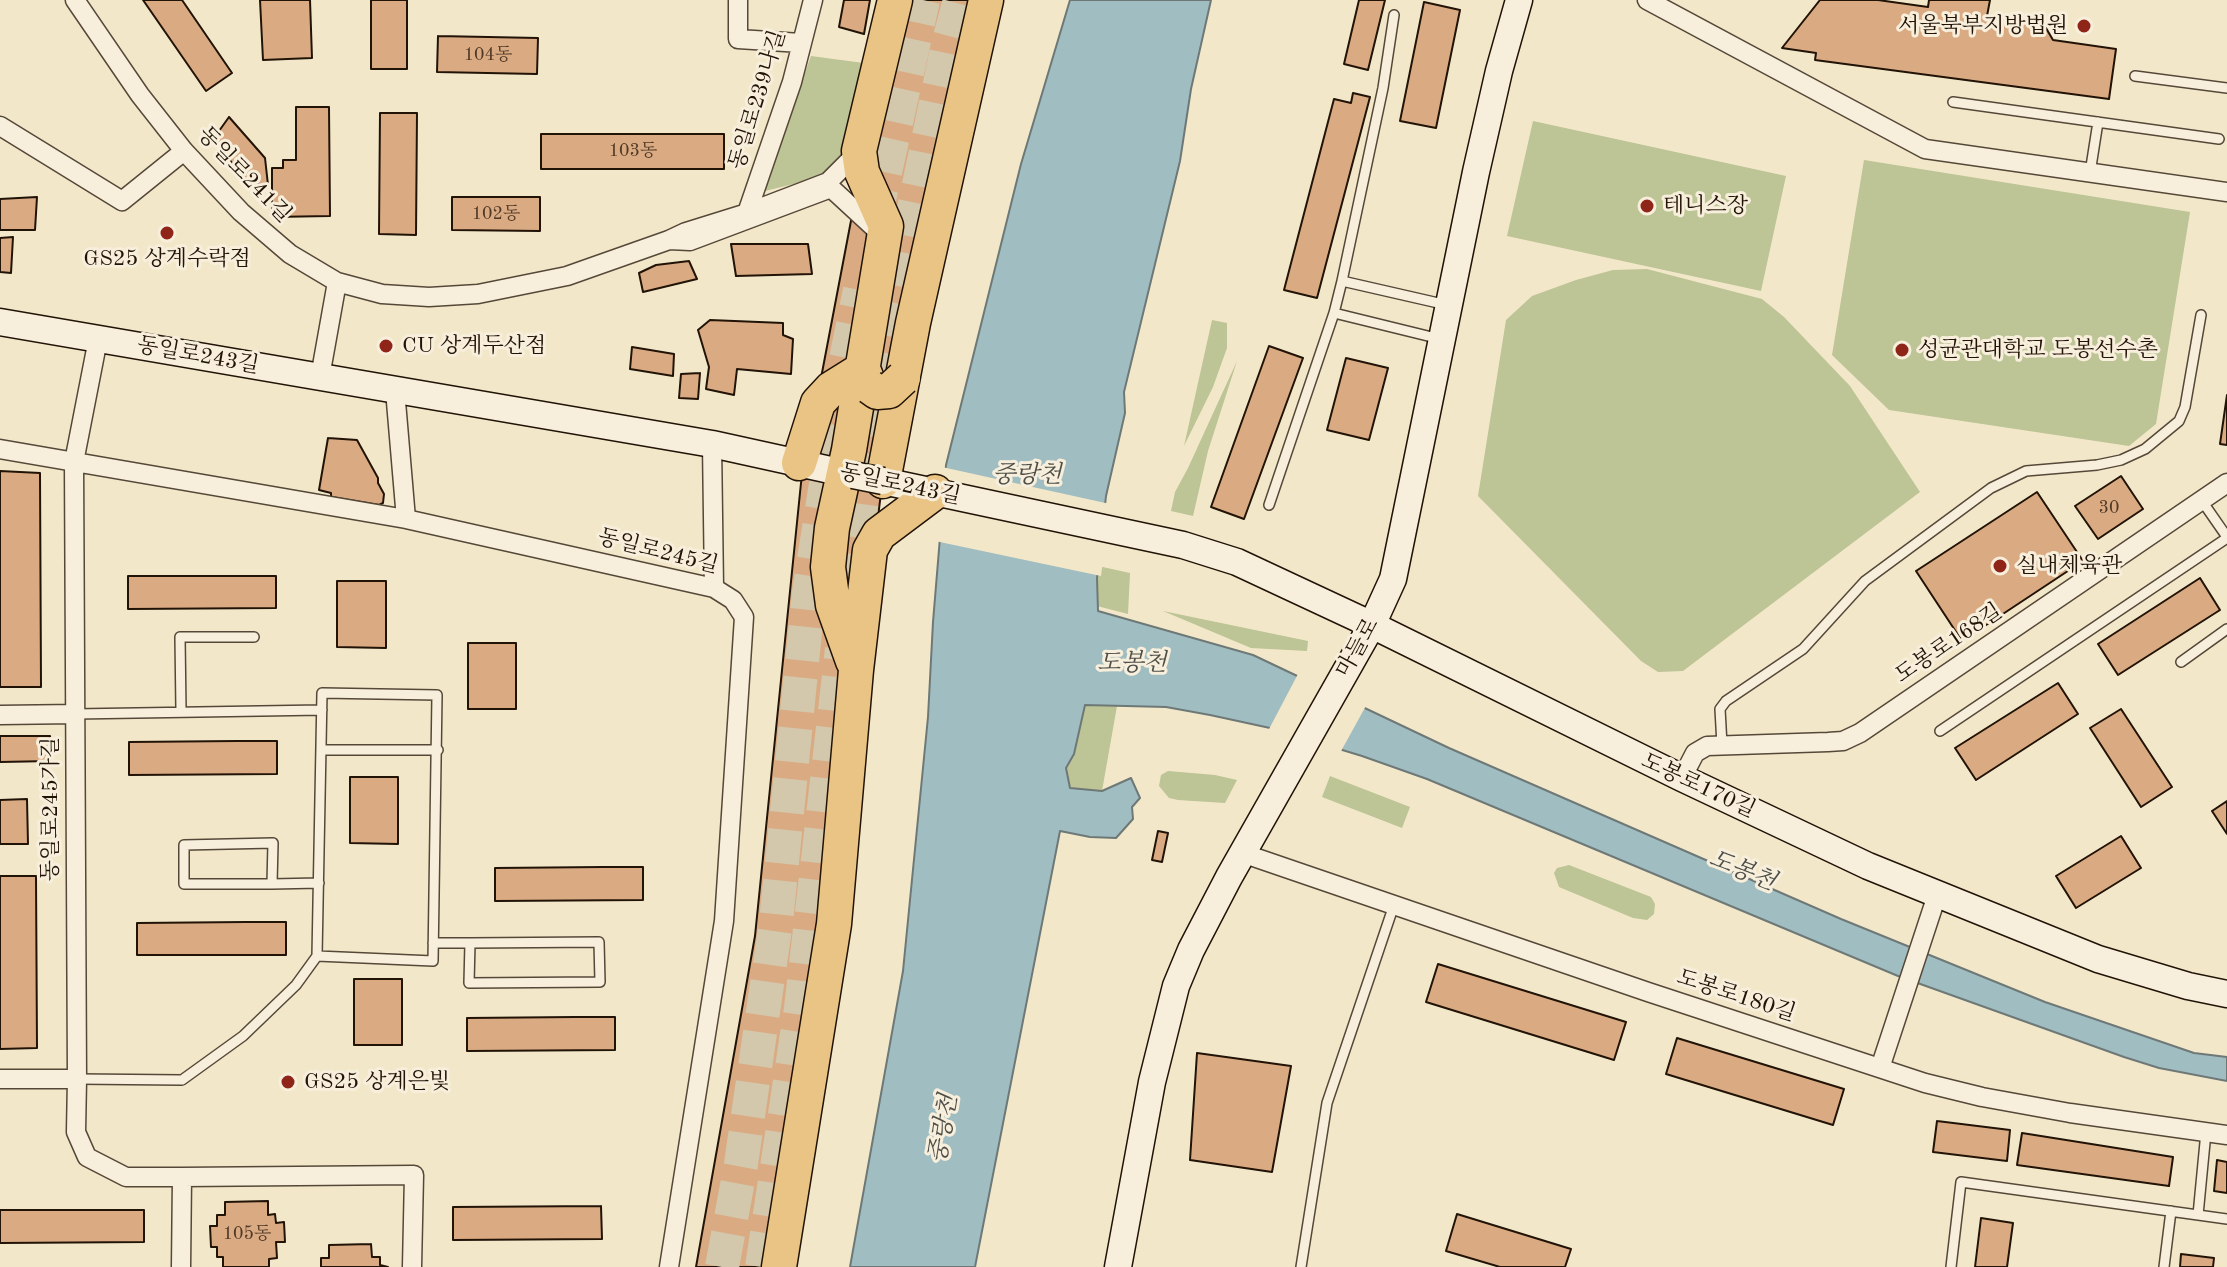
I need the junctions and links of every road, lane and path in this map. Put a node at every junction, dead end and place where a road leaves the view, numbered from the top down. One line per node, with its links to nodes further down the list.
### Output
1 (75, 0): 16 (street, 동일로241길)
2 (738, 0): 9 (street)
3 (813, 0): 9 (street, 동일로239나길)
4 (895, 0): 17 (highway)
5 (986, 0): 33 (highway)
6 (1519, 0): 25 (main road, 마들로)
7 (1647, 0): 18 (street)
8 (1394, 15): 23 (lane)
9 (801, 43): 20 (street, 동일로239나길)
10 (2135, 76): 11 (lane)
11 (2227, 88)
12 (1953, 102): 13 (lane)
13 (2098, 122): 15 (lane); 18 (lane)
14 (0, 126): 16 (street)
15 (2219, 139)
16 (184, 151): 24 (street, 동일로241길)
17 (859, 151): 20 (street, 동일로241길); 21 (highway)
18 (2090, 173): 19 (street)
19 (2227, 192)
20 (747, 213): 22 (street, 동일로241길)
21 (884, 236): 22 (street, 동일로241길); 32 (highway)
22 (669, 240): 24 (street, 동일로241길)
23 (1342, 281): 25 (lane); 26 (lane)
24 (337, 282): 31 (street)
25 (1450, 306): 30 (main road, 마들로)
26 (1334, 313): 30 (lane); 43 (lane)
27 (2201, 315): 58 (lane)
28 (0, 322): 29 (main road, 동일로243길)
29 (98, 339): 31 (main road, 동일로243길); 37 (street, 동일로245가길)
30 (1442, 340): 48 (main road, 마들로)
31 (320, 377): 34 (main road, 동일로243길)
32 (867, 378): 33 (highway, bridge); 38 (highway); 39 (highway)
33 (903, 378): 39 (highway)
34 (395, 390): 35 (main road, 동일로243길); 44 (street)
35 (712, 444): 38 (main road, 동일로243길); 47 (street)
36 (0, 449): 37 (street, 동일로245길)
37 (74, 462): 44 (street, 동일로245길); 55 (street, 동일로245가길)
38 (799, 463): 39 (main road, 동일로243길)
39 (860, 476): 41 (main road, 동일로243길); 52 (highway)
40 (2227, 483): 42 (street, 도봉로168길)
41 (935, 492): 46 (main road, 동일로243길); 52 (highway)
42 (2202, 501): 45 (lane); 58 (street, 도봉로168길)
43 (1269, 505)
44 (406, 519): 47 (street, 동일로245길)
45 (2227, 537): 57 (lane)
46 (1183, 545): 48 (main road, 도봉로170길)
47 (714, 588): 82 (street, 동일로245길)
48 (1372, 625): 61 (main road, 도봉로170길); 62 (main road, 마들로)
49 (2227, 629): 51 (lane)
50 (254, 637): 54 (lane)
51 (2181, 662)
52 (854, 664): 83 (highway)
53 (322, 710): 54 (lane); 59 (lane); 60 (lane)
54 (181, 711): 55 (lane)
55 (75, 714): 56 (street); 73 (street, 동일로245가길)
56 (0, 715)
57 (1940, 731)
58 (1722, 745): 61 (street, 도봉로168길)
59 (321, 750): 60 (lane); 63 (lane)
60 (438, 750): 67 (lane)
61 (1682, 778): 65 (main road, 도봉로170길)
62 (1242, 853): 66 (street, 도봉로180길); 84 (main road, 마들로)
63 (319, 883): 64 (lane); 69 (lane)
64 (272, 884): 64 (lane)
65 (1937, 895): 70 (main road, 도봉로170길); 71 (street)
66 (1394, 905): 71 (street, 도봉로180길); 85 (lane)
67 (433, 943): 68 (lane); 69 (lane)
68 (470, 943): 68 (lane)
69 (317, 956): 73 (lane)
70 (2227, 994)
71 (1883, 1060): 74 (street, 도봉로180길)
72 (0, 1079): 73 (street)
73 (77, 1079): 76 (street, 동일로245가길)
74 (2206, 1132): 75 (street, 도봉로180길); 78 (lane)
75 (2227, 1135)
76 (182, 1177): 80 (street); 81 (street, 동일로245가길)
77 (2171, 1211): 78 (lane); 86 (lane); 87 (lane)
78 (2198, 1215): 79 (lane)
79 (2227, 1219)
80 (181, 1267)
81 (412, 1267)
82 (669, 1267)
83 (779, 1267)
84 (1118, 1267)
85 (1301, 1267)
86 (1951, 1267)
87 (2164, 1267)

